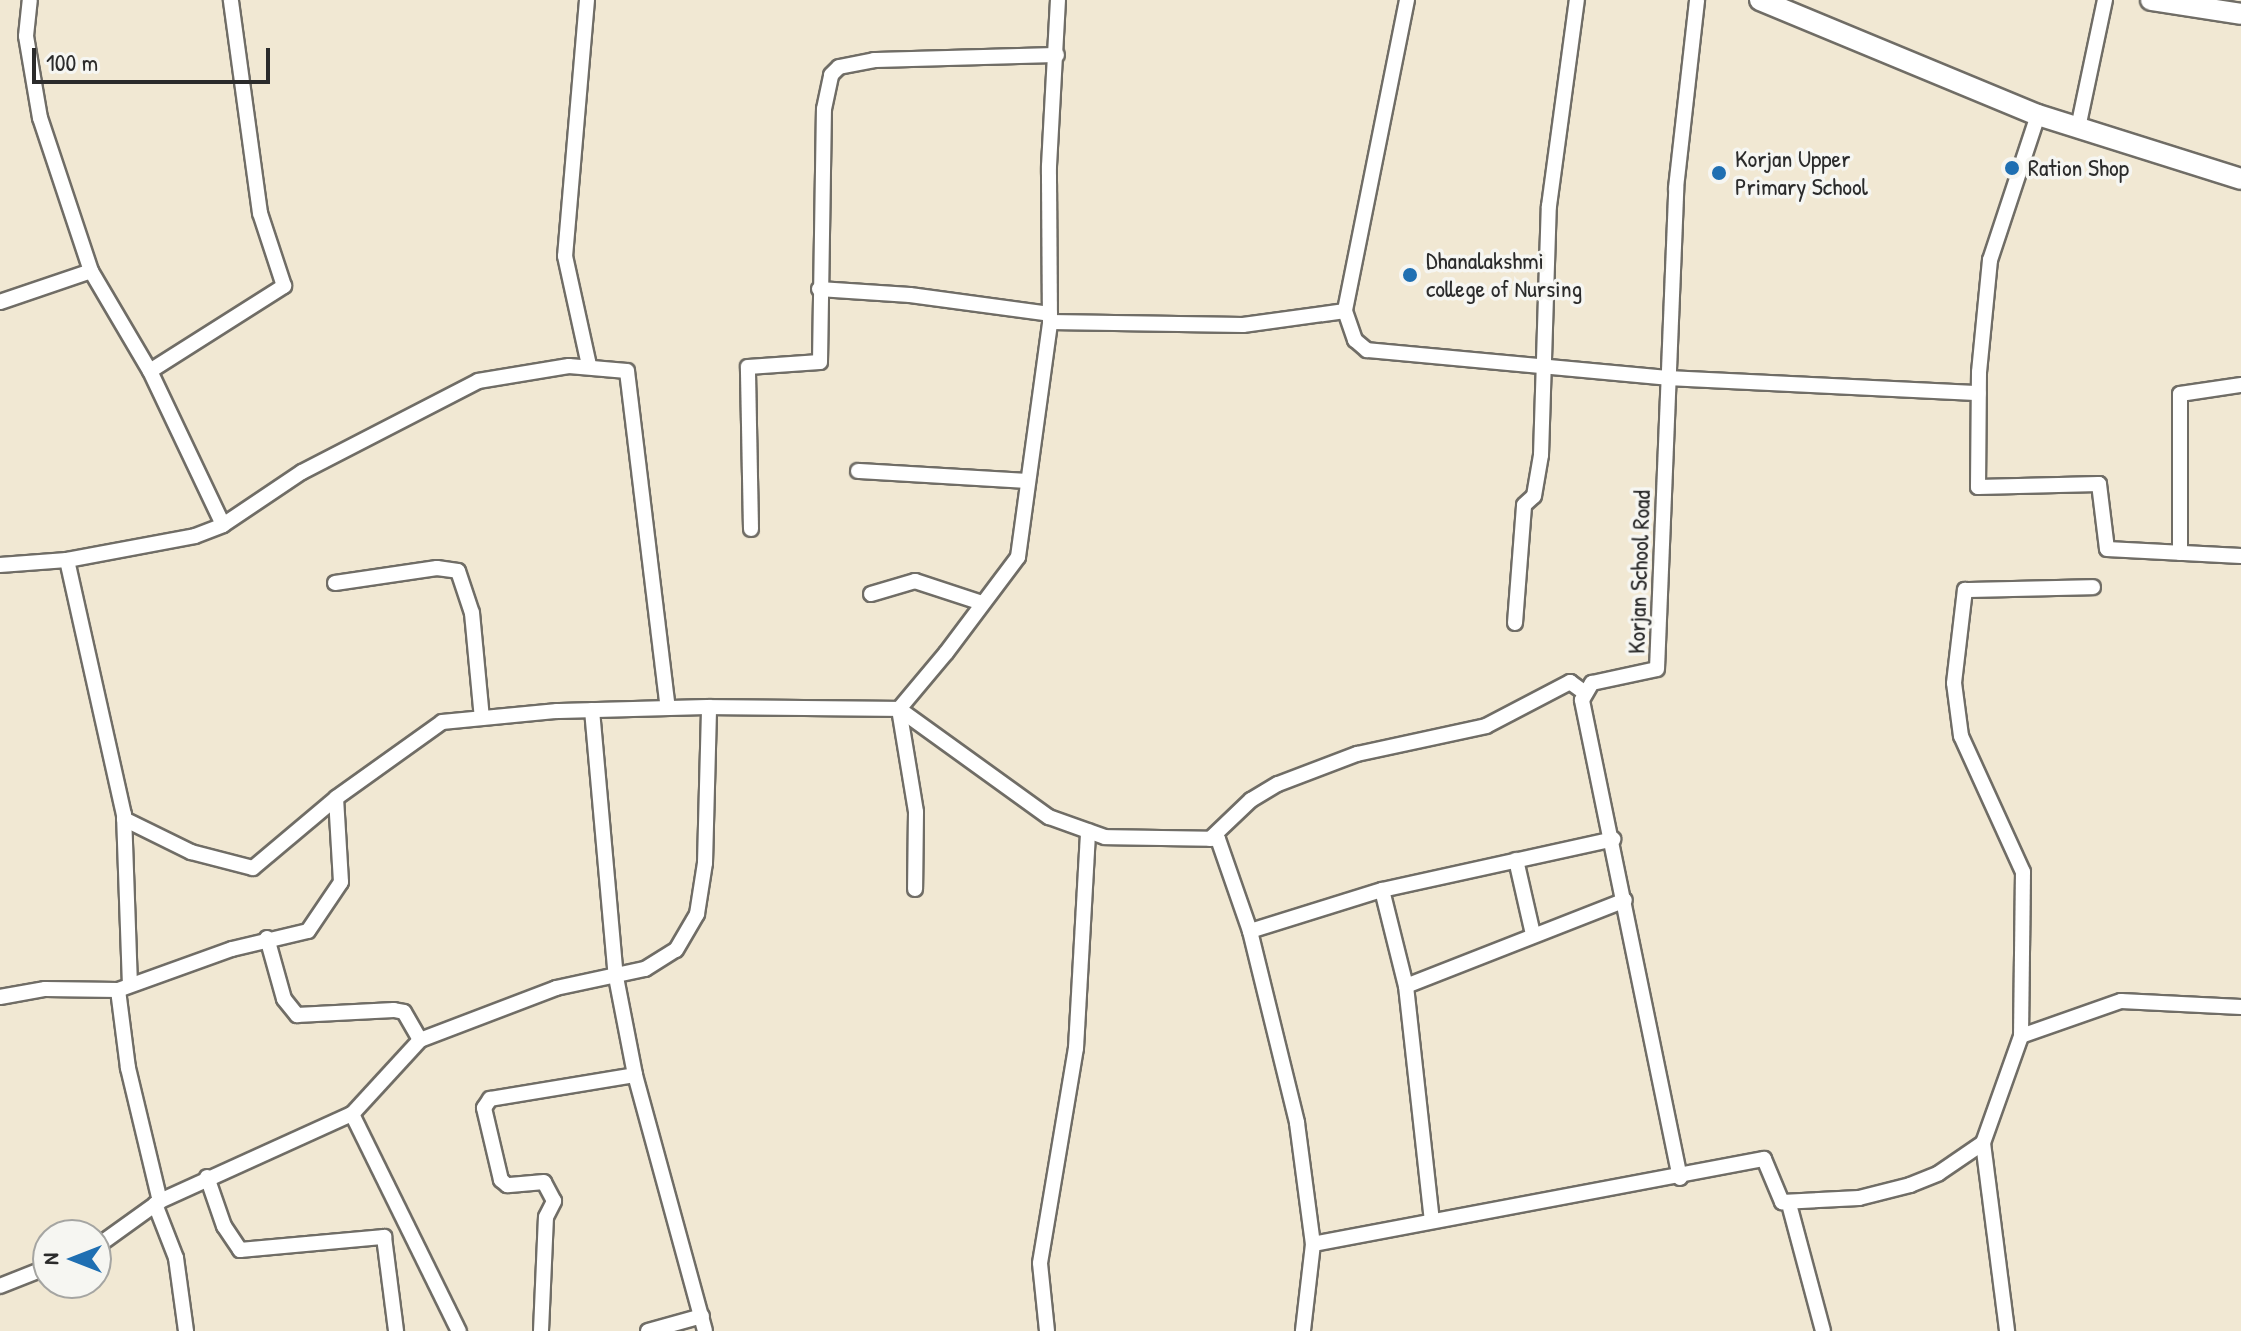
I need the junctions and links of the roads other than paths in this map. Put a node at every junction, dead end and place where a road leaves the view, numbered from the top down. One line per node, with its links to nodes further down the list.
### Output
1 (30, 0): 16 (street)
2 (231, 0): 23 (street)
3 (587, 0): 21 (street)
4 (1058, 0): 12 (street)
5 (1407, 0): 19 (street)
6 (1577, 0): 22 (street)
7 (1697, 0): 24 (street, Korjan School Road)
8 (1760, 0): 13 (main road)
9 (2105, 0): 14 (street)
10 (2151, 0): 11 (main road)
11 (2241, 14)
12 (1057, 55): 17 (street); 20 (street)
13 (2038, 115): 14 (main road); 26 (street)
14 (2078, 128): 15 (main road)
15 (2241, 179)
16 (91, 271): 18 (street); 23 (street)
17 (819, 289): 20 (street); 30 (street)
18 (0, 302)
19 (1345, 311): 20 (street); 22 (street)
20 (1050, 318): 28 (street)
21 (589, 365): 29 (street); 42 (street)
22 (1547, 368): 24 (street); 39 (street)
23 (150, 371): 29 (street)
24 (1669, 378): 26 (street); 50 (street, Korjan School Road)
25 (2241, 385): 31 (street)
26 (1979, 393): 31 (street)
27 (858, 471): 28 (street)
28 (1025, 481): 38 (street)
29 (223, 525): 33 (street)
30 (751, 529)
31 (2180, 553): 32 (street)
32 (2241, 556)
33 (67, 560): 34 (street); 47 (street)
34 (0, 565)
35 (335, 583): 45 (street)
36 (2093, 587): 63 (street)
37 (871, 594): 38 (street)
38 (982, 603): 43 (street)
39 (1515, 623)
40 (1581, 690): 49 (street)
41 (709, 707): 42 (street); 43 (street); 58 (street)
42 (668, 708): 44 (street)
43 (899, 709): 48 (street); 52 (street)
44 (592, 710): 45 (street); 58 (street)
45 (482, 718): 46 (street)
46 (336, 798): 47 (street); 57 (street)
47 (124, 819): 60 (street)
48 (1088, 831): 49 (street); 83 (street)
49 (1210, 839): 55 (street)
50 (1613, 839): 51 (street); 54 (street, Korjan School Road)
51 (1516, 860): 53 (street); 56 (street)
52 (915, 889)
53 (1382, 890): 55 (street); 59 (street)
54 (1625, 900): 56 (street); 69 (street, Korjan School Road)
55 (1250, 931): 74 (street)
56 (1533, 934): 59 (street)
57 (267, 938): 60 (street); 64 (street)
58 (616, 977): 64 (street); 65 (street)
59 (1406, 986): 72 (street)
60 (124, 987): 61 (street); 70 (street)
61 (0, 997)
62 (2241, 1007): 63 (street)
63 (2021, 1036): 67 (street)
64 (420, 1040): 66 (street)
65 (635, 1075): 77 (street); 81 (street)
66 (352, 1114): 68 (street); 80 (street)
67 (1983, 1143): 71 (street); 86 (street)
68 (207, 1177): 70 (street); 79 (street)
69 (1680, 1178): 71 (street); 72 (street)
70 (157, 1203): 73 (street); 78 (street)
71 (1789, 1204): 85 (street)
72 (1432, 1221): 74 (street)
73 (112, 1235)
74 (1313, 1244): 84 (street)
75 (32, 1273): 76 (street)
76 (0, 1286)
77 (704, 1323): 82 (street)
78 (186, 1331)
79 (396, 1331)
80 (459, 1331)
81 (541, 1331)
82 (648, 1331)
83 (1047, 1331)
84 (1303, 1331)
85 (1823, 1331)
86 (2007, 1331)

